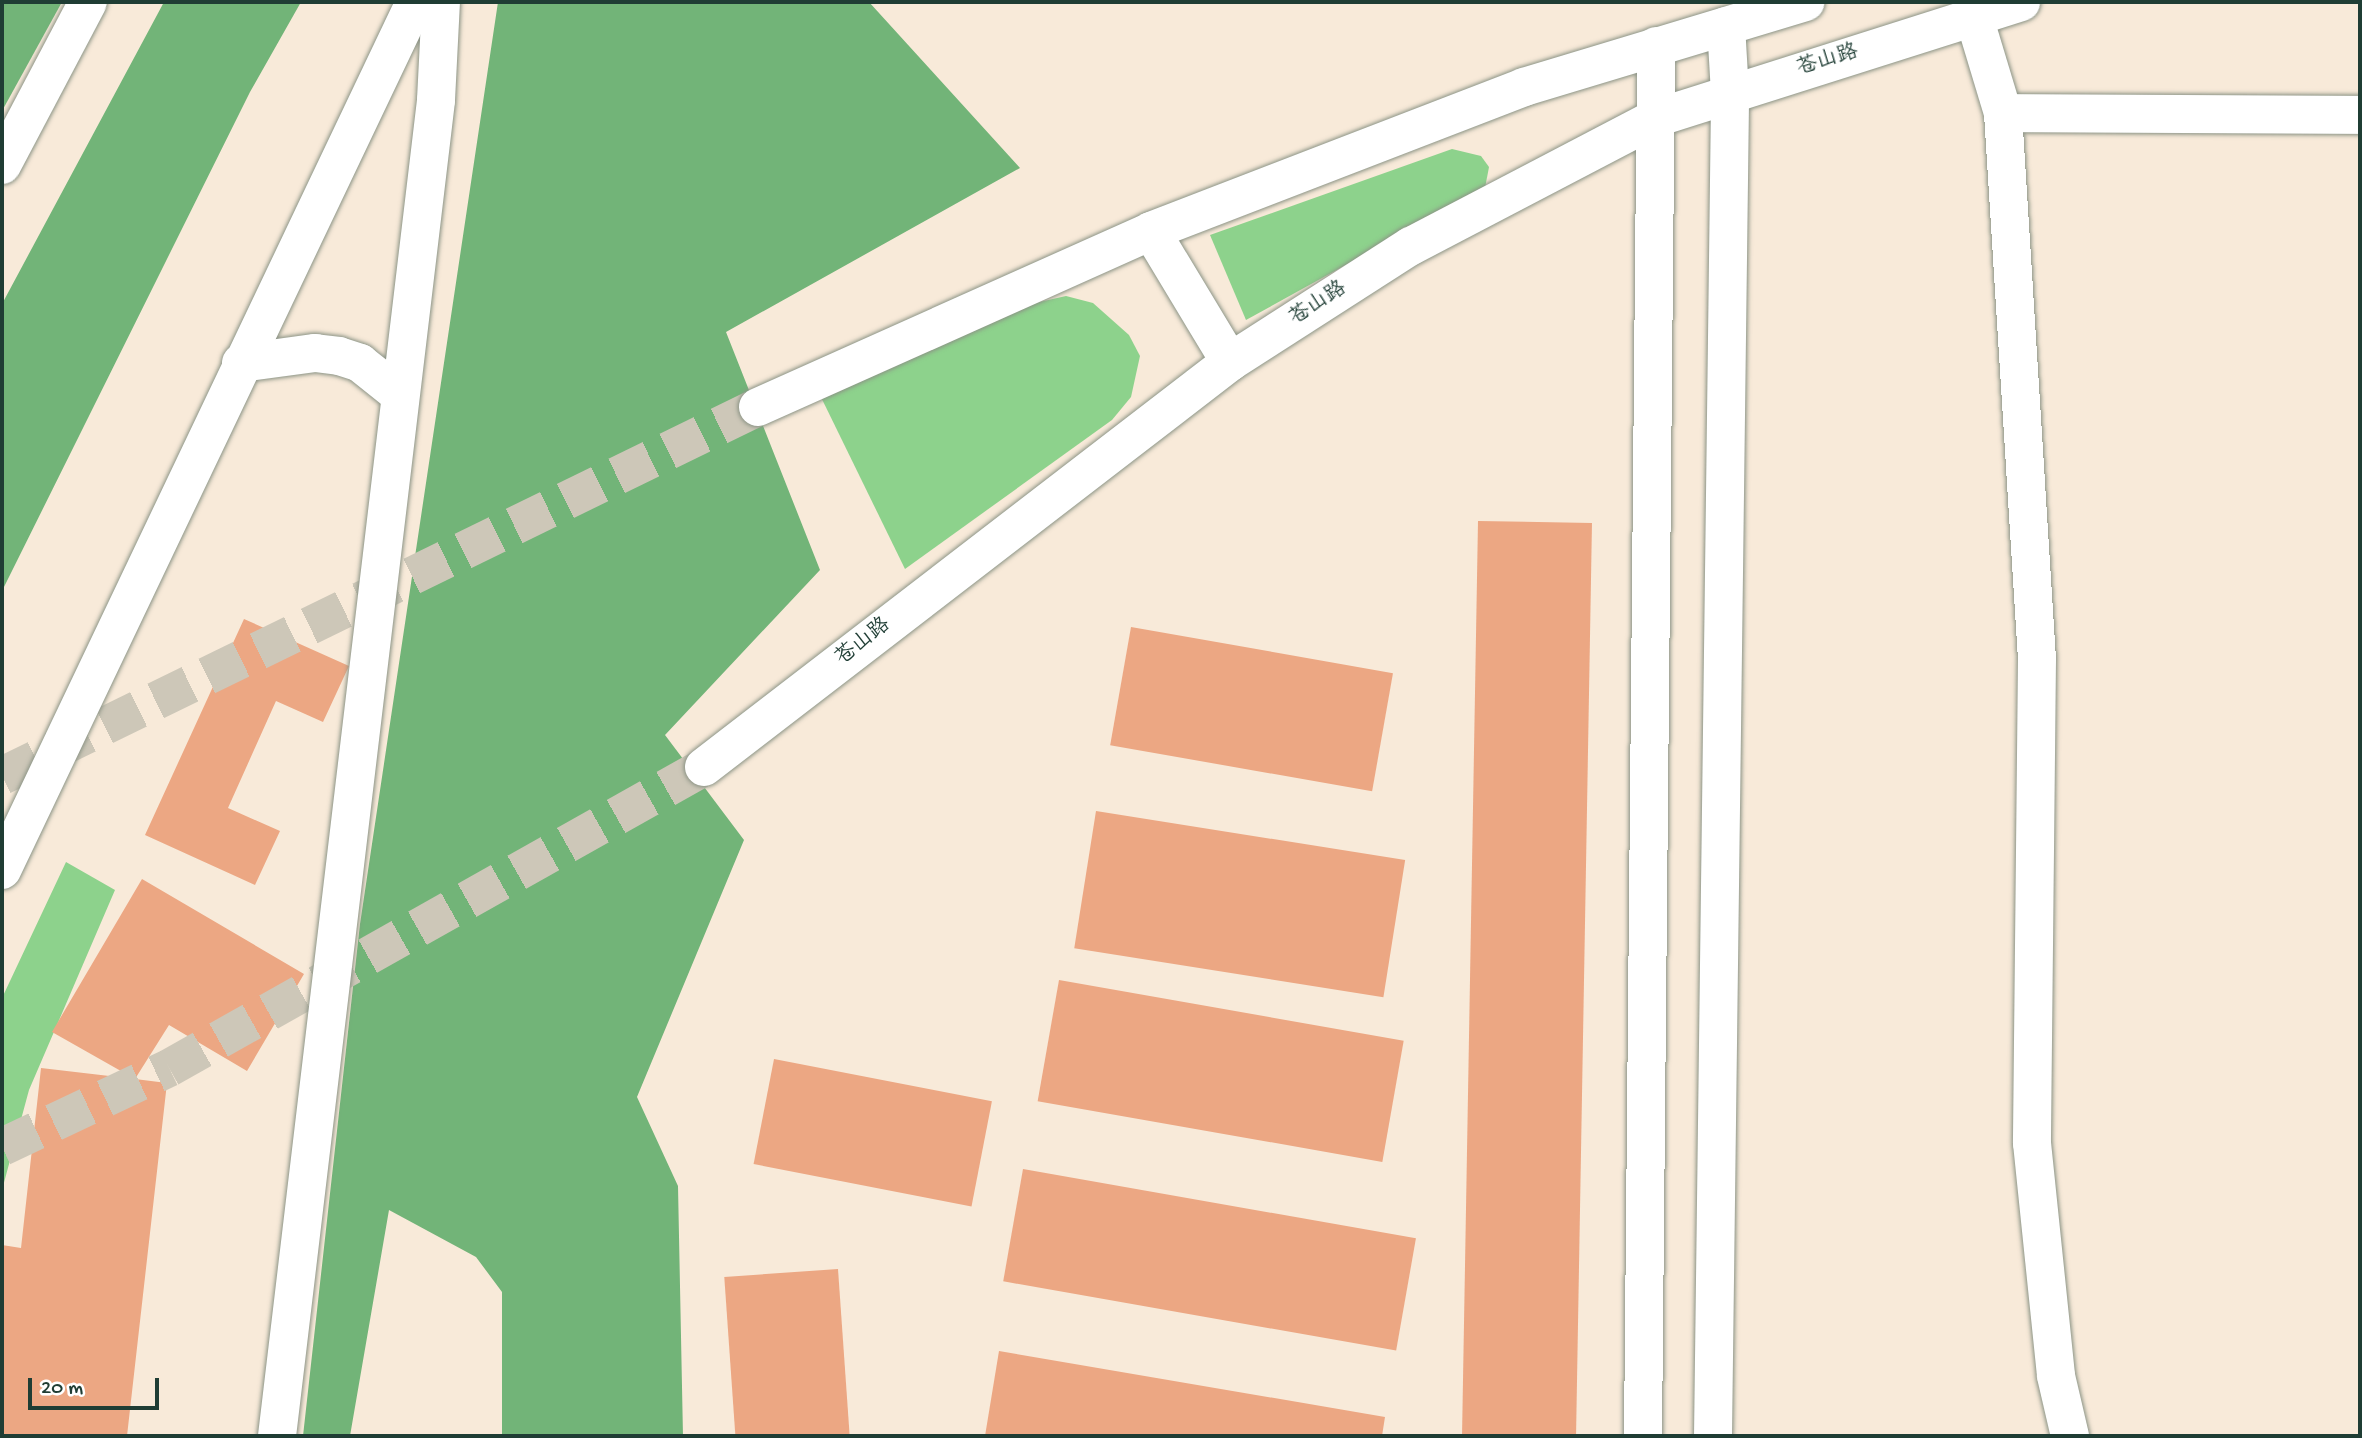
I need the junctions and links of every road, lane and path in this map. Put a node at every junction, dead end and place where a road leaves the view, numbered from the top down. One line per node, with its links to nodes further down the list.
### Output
1 (88, 2): 13 (street)
2 (415, 2): 16 (street)
3 (441, 2): 17 (street)
4 (1805, 2): 7 (street)
5 (2021, 2): 6 (street, 苍山路)
6 (1974, 17): 9 (street, 苍山路); 10 (street)
7 (1726, 26): 8 (street); 9 (street)
8 (1656, 46): 12 (street); 14 (street)
9 (1730, 93): 12 (street, 苍山路); 23 (street)
10 (2003, 113): 11 (street); 24 (street)
11 (2360, 115)
12 (1656, 118): 15 (street, 苍山路); 22 (street)
13 (2, 165)
14 (1151, 231): 15 (street); 18 (street)
15 (1230, 362): 19 (street, 苍山路)
16 (241, 363): 17 (street); 20 (street)
17 (399, 394): 21 (street)
18 (758, 407)
19 (704, 767)
20 (2, 870)
21 (276, 1436)
22 (1643, 1436)
23 (1713, 1436)
24 (2070, 1436)

